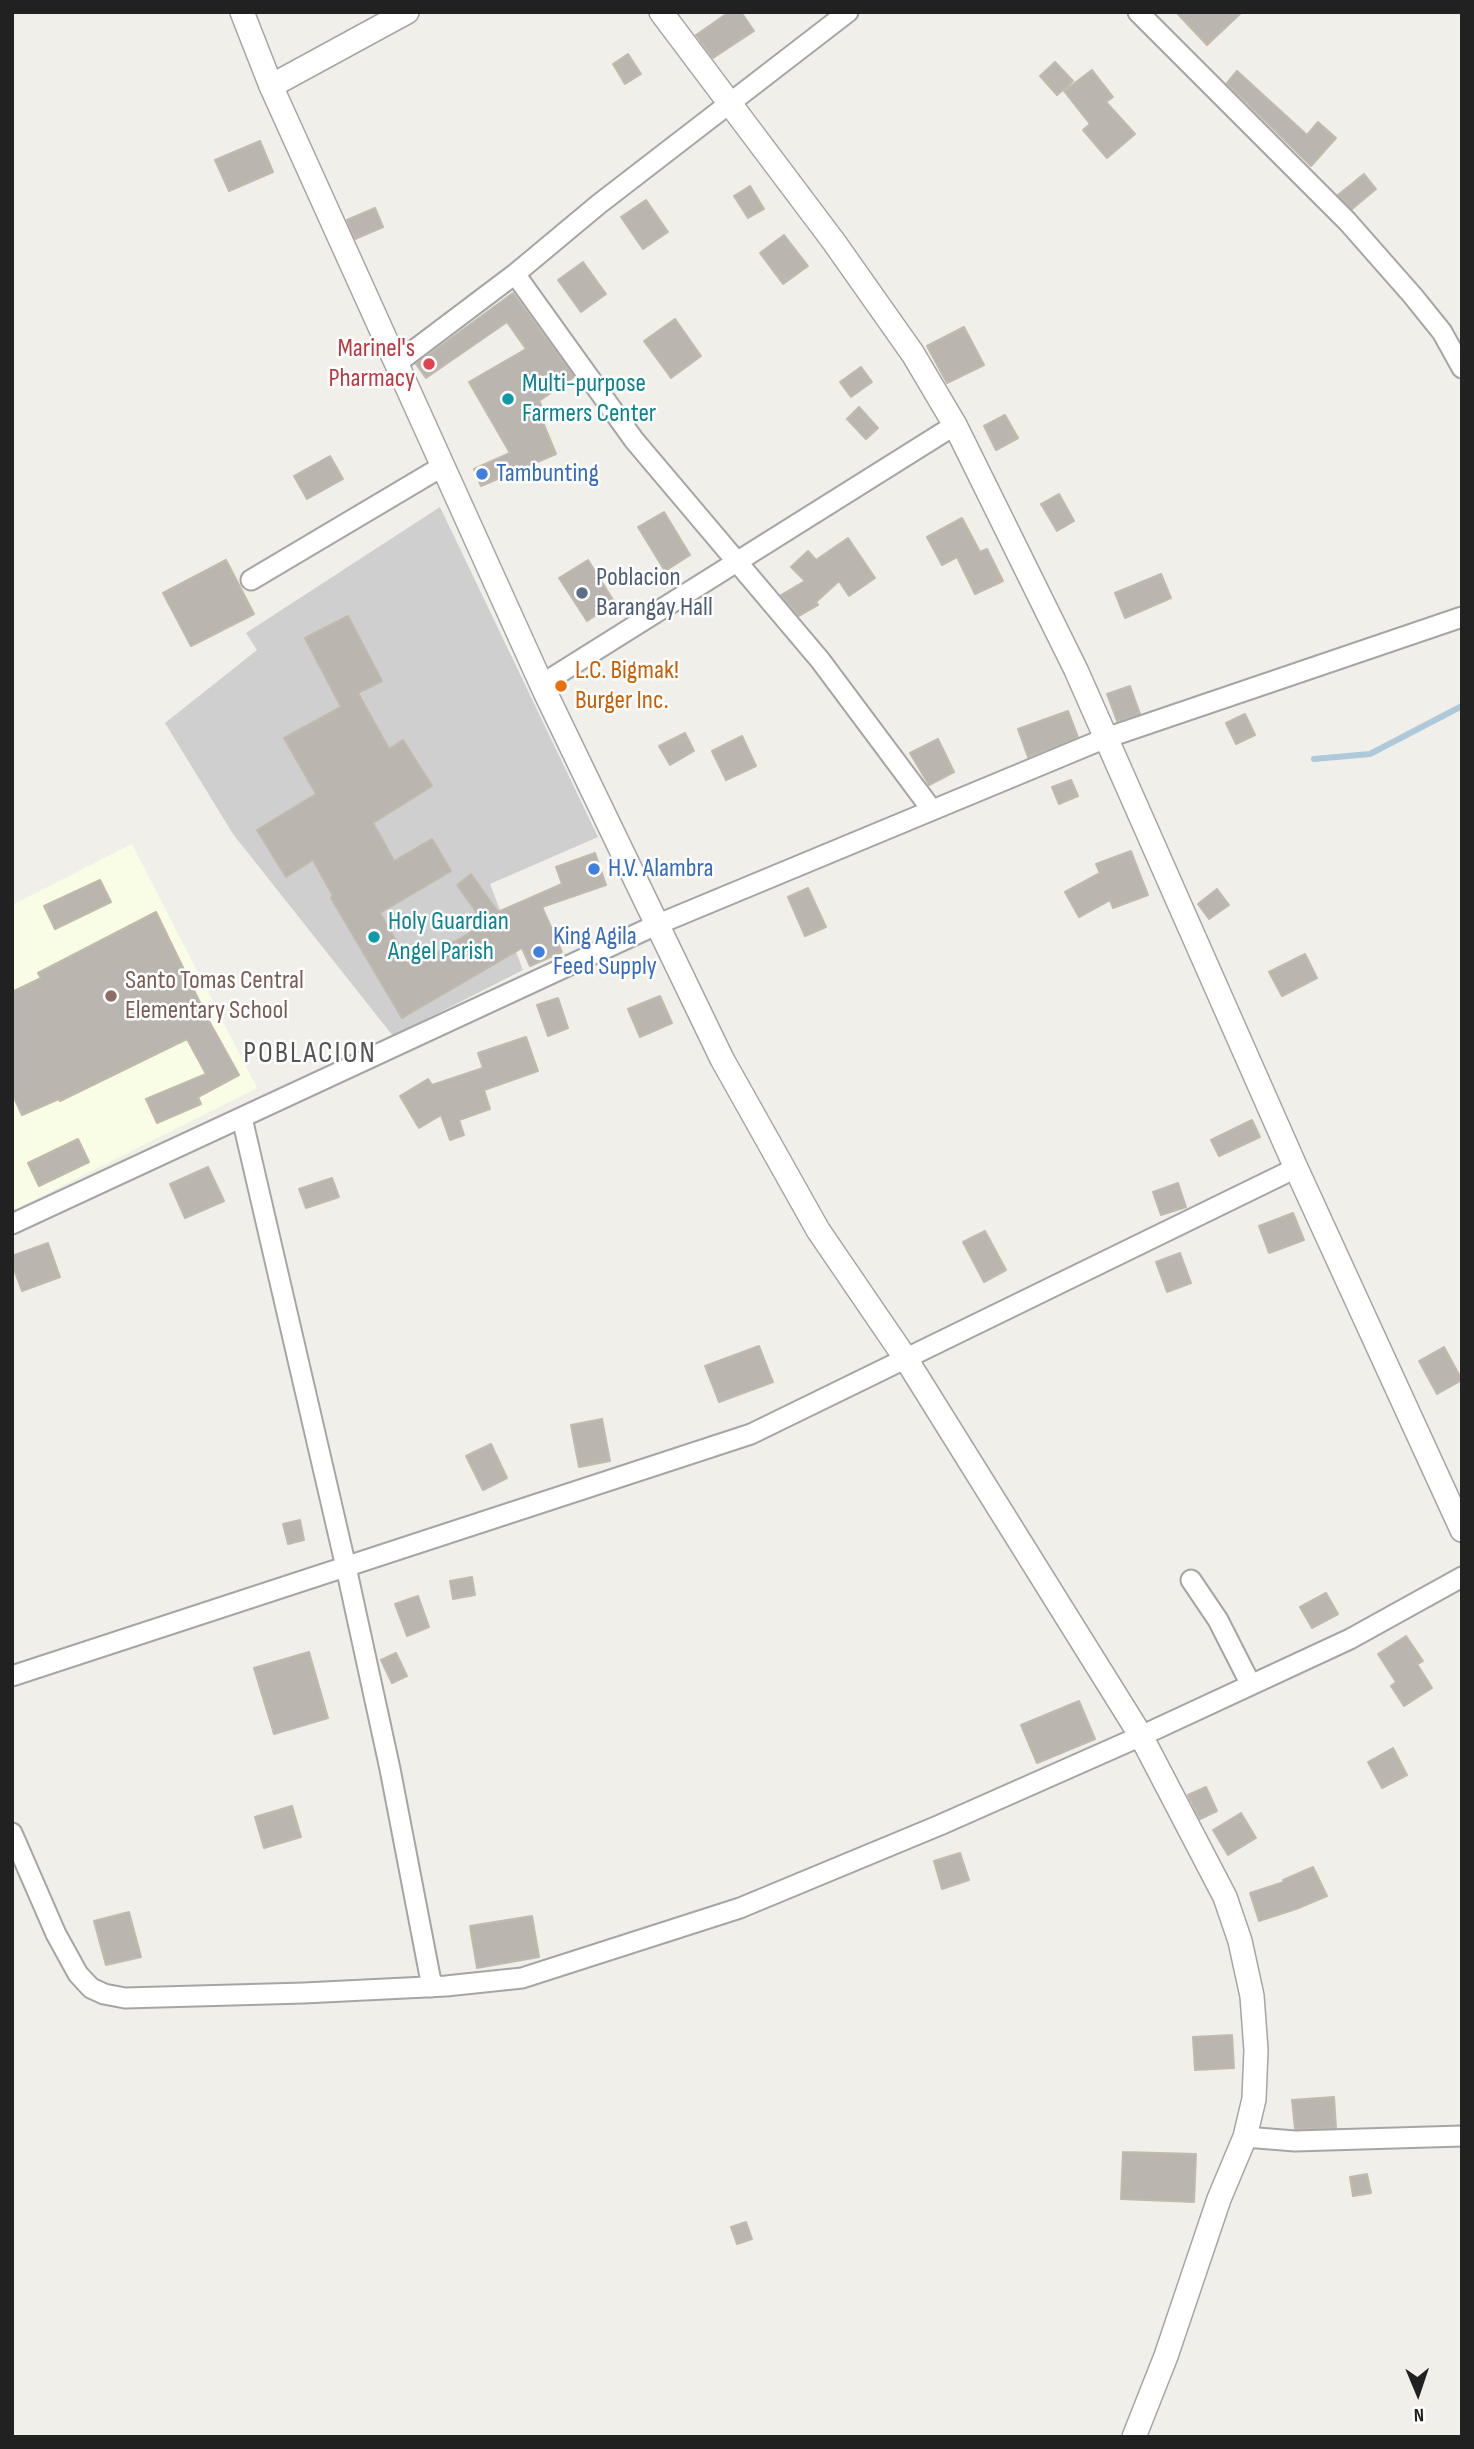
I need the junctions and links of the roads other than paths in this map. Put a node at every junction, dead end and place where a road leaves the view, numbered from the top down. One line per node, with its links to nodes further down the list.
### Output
1 (242, 12): 6 (street)
2 (407, 12): 6 (street)
3 (661, 12): 7 (street)
4 (848, 12): 7 (street)
5 (1139, 12): 10 (street)
6 (271, 86): 9 (street)
7 (729, 102): 8 (street); 11 (street)
8 (515, 274): 9 (street); 13 (street)
9 (397, 363): 12 (street)
10 (1462, 368)
11 (955, 425): 13 (street); 17 (street)
12 (443, 466): 14 (street); 16 (street)
13 (734, 562): 16 (street); 18 (street)
14 (251, 580)
15 (1462, 617): 17 (street)
16 (542, 684): 19 (street)
17 (1106, 738): 18 (street); 21 (street)
18 (933, 810): 19 (street)
19 (656, 925): 20 (street); 23 (street)
20 (242, 1118): 22 (street); 25 (street)
21 (1296, 1168): 23 (street); 24 (street)
22 (12, 1224)
23 (906, 1359): 25 (street); 30 (street)
24 (1462, 1530)
25 (345, 1567): 28 (street); 32 (street)
26 (1462, 1577): 29 (street)
27 (1191, 1580): 29 (street)
28 (12, 1676)
29 (1251, 1685): 30 (street)
30 (1141, 1736): 32 (street); 34 (street)
31 (12, 1833): 32 (street)
32 (432, 1987)
33 (1462, 2136): 34 (street)
34 (1245, 2137): 35 (street)
35 (1134, 2437)

